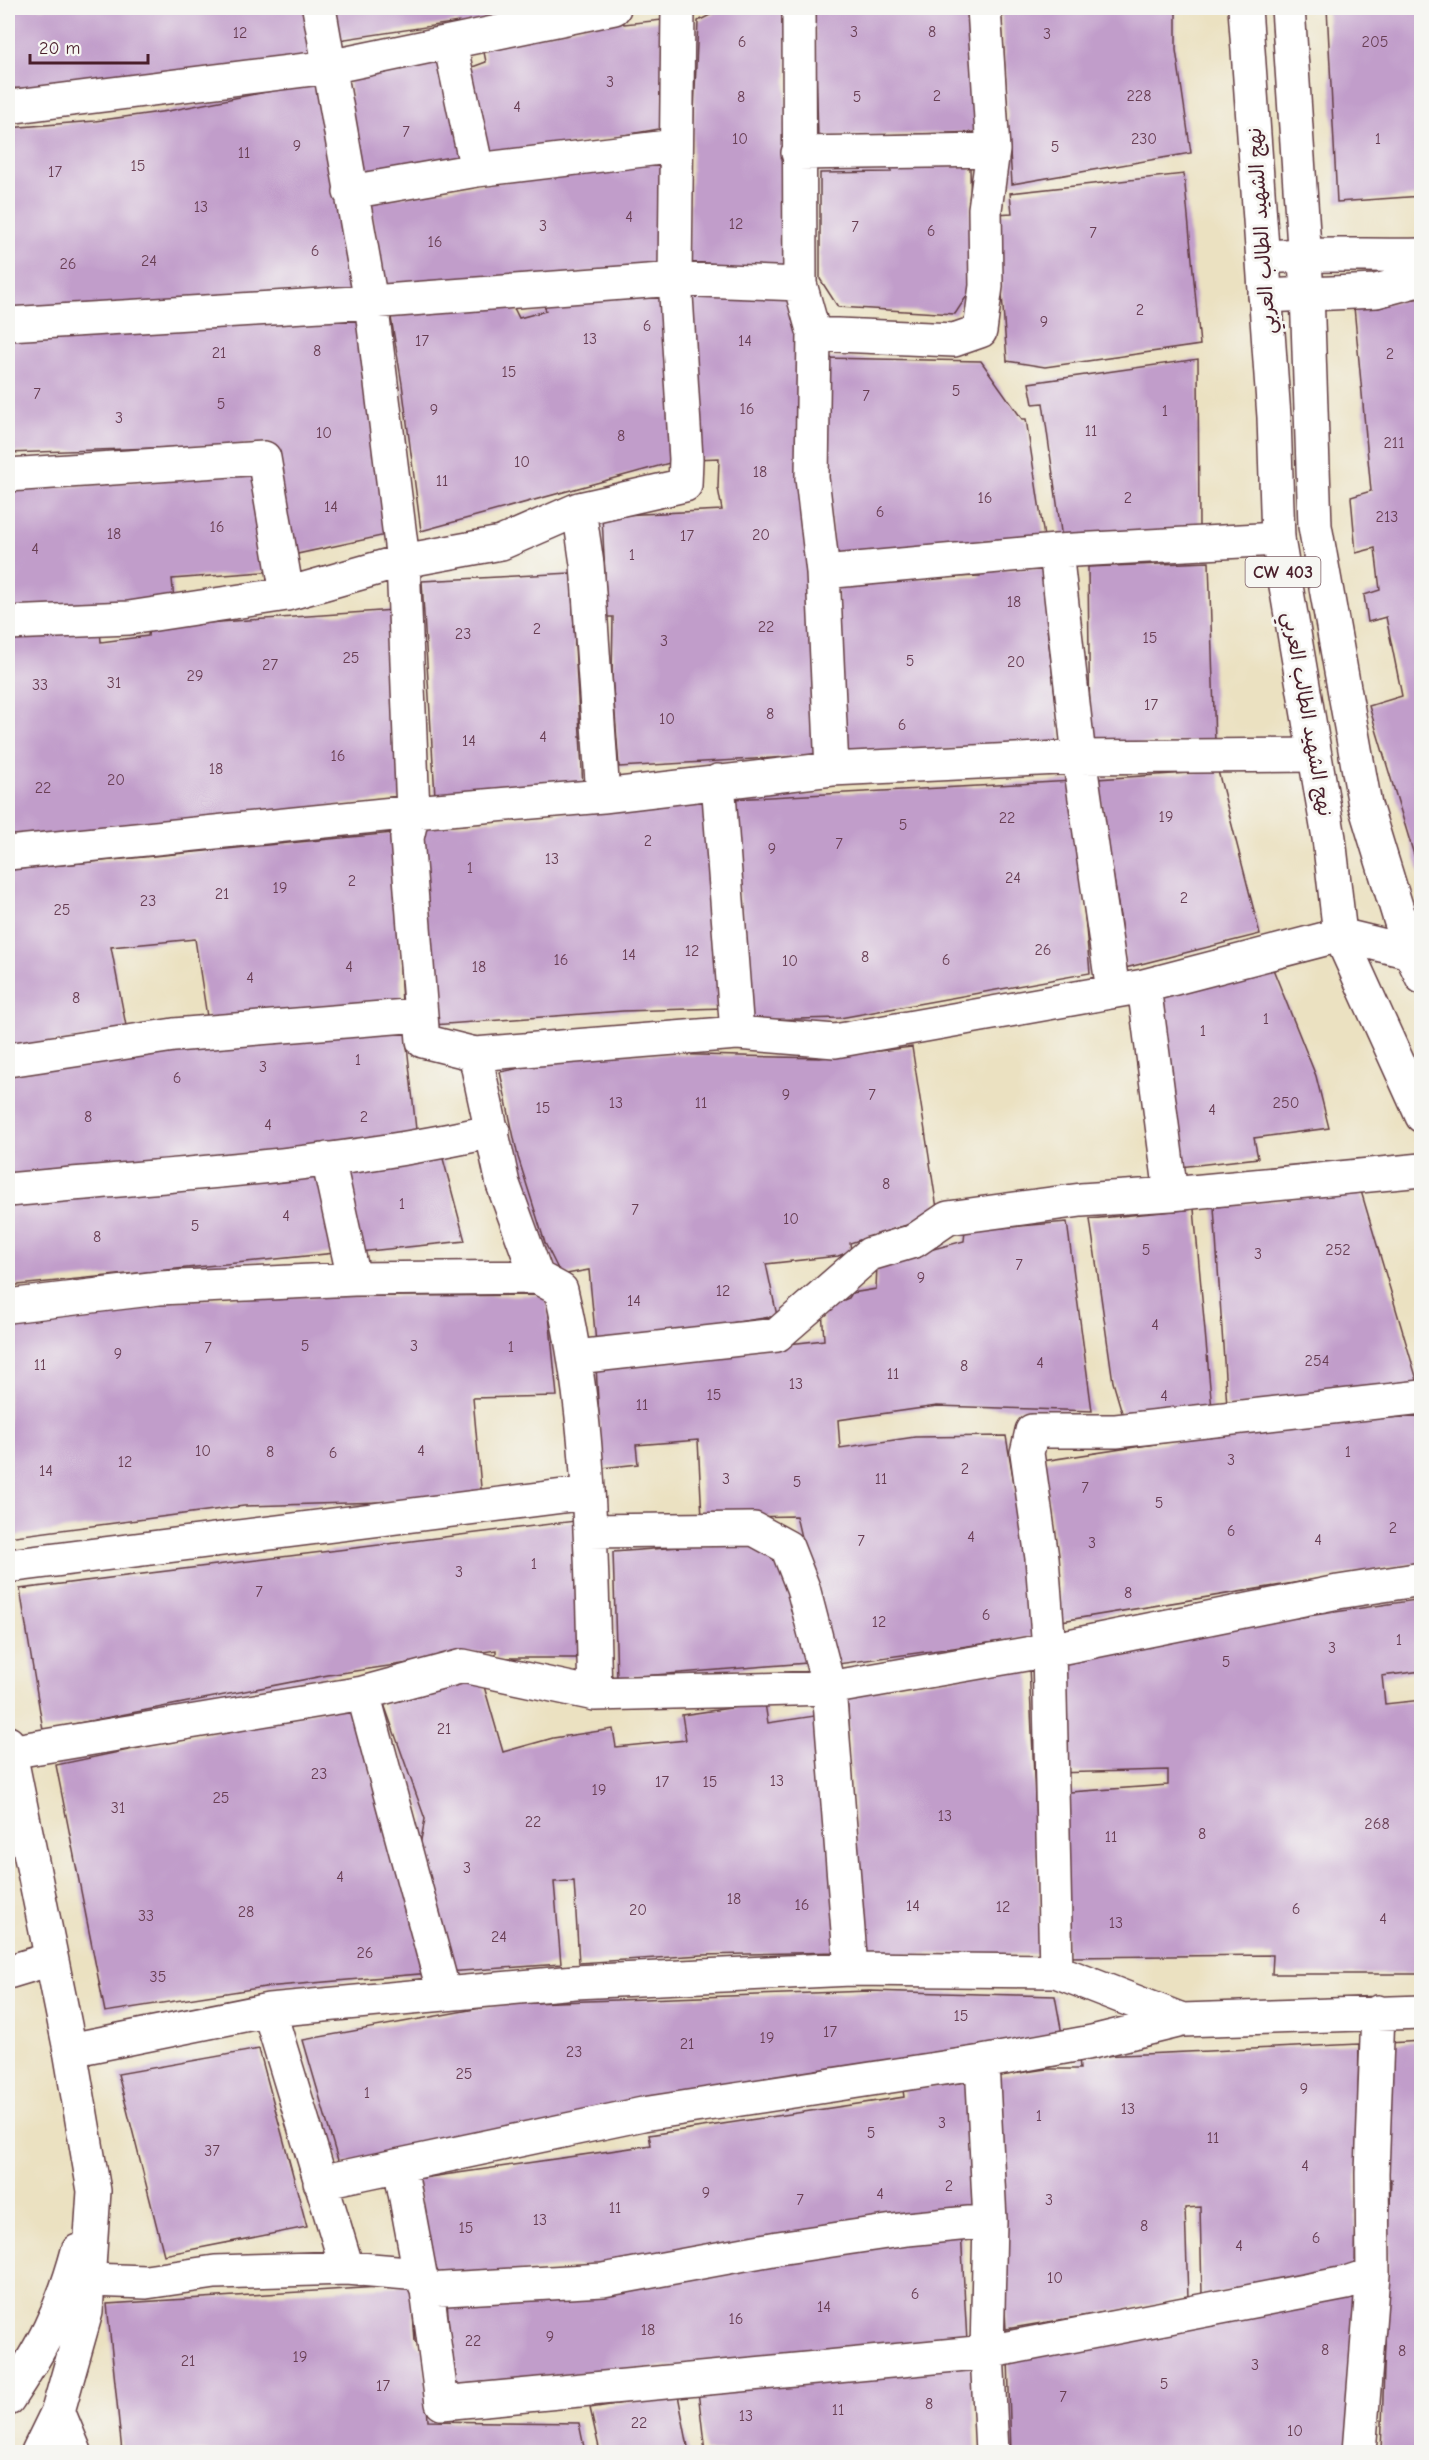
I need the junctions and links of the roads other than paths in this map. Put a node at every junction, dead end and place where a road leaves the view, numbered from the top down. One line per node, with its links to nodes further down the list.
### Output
1 (319, 8): 9 (street)
2 (614, 8): 8 (street)
3 (677, 8): 11 (street)
4 (799, 8): 13 (street)
5 (984, 8): 12 (street)
6 (1245, 8): 18 (street, نهج الشهيد الطالب العربي / CW 403)
7 (1288, 8): 16 (street, نهج الشهيد الطالب العربي / CW 403)
8 (450, 43): 9 (street); 14 (street)
9 (329, 67): 10 (street); 15 (street)
10 (8, 107)
11 (676, 146): 14 (street); 19 (street)
12 (993, 150): 13 (street); 26 (street)
13 (798, 153): 21 (street)
14 (477, 170): 15 (street)
15 (350, 192): 24 (street)
16 (1304, 254): 17 (street); 18 (street); 22 (street, نهج الشهيد الطالب العربي / CW 403)
17 (1422, 255)
18 (1263, 257): 23 (street, نهج الشهيد الطالب العربي / CW 403)
19 (675, 279): 21 (street); 24 (street); 28 (street)
20 (1422, 279): 22 (street)
21 (800, 284): 26 (street)
22 (1307, 292): 23 (street); 43 (street, نهج الشهيد الطالب العربي / CW 403)
23 (1265, 296): 29 (street, نهج الشهيد الطالب العربي / CW 403)
24 (371, 302): 25 (street); 31 (street)
25 (8, 324)
26 (814, 334): 32 (street)
27 (8, 476): 33 (street)
28 (579, 509): 31 (street); 39 (street)
29 (1278, 539): 30 (street); 35 (street, نهج الشهيد الطالب العربي / CW 403)
30 (1056, 552): 32 (street); 36 (street)
31 (403, 561): 33 (street); 40 (street)
32 (823, 572): 37 (street)
33 (287, 594): 34 (street)
34 (8, 623)
35 (1314, 755): 36 (street); 42 (street, نهج الشهيد الطالب العربي / CW 403)
36 (1079, 757): 37 (street); 45 (street)
37 (832, 769): 38 (street)
38 (718, 781): 39 (street); 47 (street)
39 (603, 796): 40 (street)
40 (413, 812): 41 (street); 46 (street)
41 (8, 853)
42 (1340, 935): 43 (street); 44 (street); 50 (street, نهج الشهيد الطالب العربي / CW 403)
43 (1418, 959)
44 (1144, 986): 45 (street); 55 (street)
45 (1113, 991): 47 (street)
46 (419, 1015): 48 (street); 49 (street)
47 (737, 1033): 48 (street)
48 (475, 1054): 51 (street)
49 (8, 1060)
50 (1422, 1116)
51 (493, 1131): 52 (street); 56 (street)
52 (328, 1159): 54 (street); 57 (street)
53 (1422, 1170): 55 (street)
54 (8, 1190)
55 (1171, 1194): 59 (street)
56 (537, 1277): 57 (street); 59 (street)
57 (354, 1279): 58 (street)
58 (8, 1306)
59 (576, 1357): 61 (street)
60 (1422, 1397): 65 (street)
61 (587, 1493): 62 (street); 63 (street)
62 (590, 1531): 66 (street); 68 (street)
63 (8, 1566)
64 (1422, 1579): 65 (street)
65 (1049, 1650): 66 (street); 72 (street)
66 (829, 1688): 68 (street); 71 (street)
67 (363, 1693): 68 (street); 69 (street); 74 (street)
68 (595, 1694)
69 (8, 1748): 70 (street)
70 (51, 1959): 73 (street); 79 (street)
71 (851, 1970): 72 (street); 74 (street)
72 (1056, 1971): 78 (street)
73 (8, 1972)
74 (444, 1993): 75 (street)
75 (269, 2010): 79 (street); 82 (street)
76 (1378, 2012): 77 (street); 78 (street); 86 (street)
77 (1422, 2012)
78 (1182, 2020): 80 (street)
79 (70, 2050): 83 (street)
80 (982, 2062): 81 (street); 84 (street)
81 (400, 2166): 82 (street); 88 (street)
82 (320, 2182): 85 (street)
83 (94, 2192): 87 (street); 90 (street)
84 (990, 2221): 88 (street); 89 (street)
85 (347, 2268): 87 (street); 88 (street)
86 (1373, 2274): 89 (street); 95 (street)
87 (90, 2280): 91 (street)
88 (423, 2282): 89 (street)
89 (987, 2352): 94 (street)
90 (8, 2399)
91 (58, 2411): 92 (street); 93 (street)
92 (38, 2452)
93 (75, 2452)
94 (992, 2452)
95 (1359, 2452)

